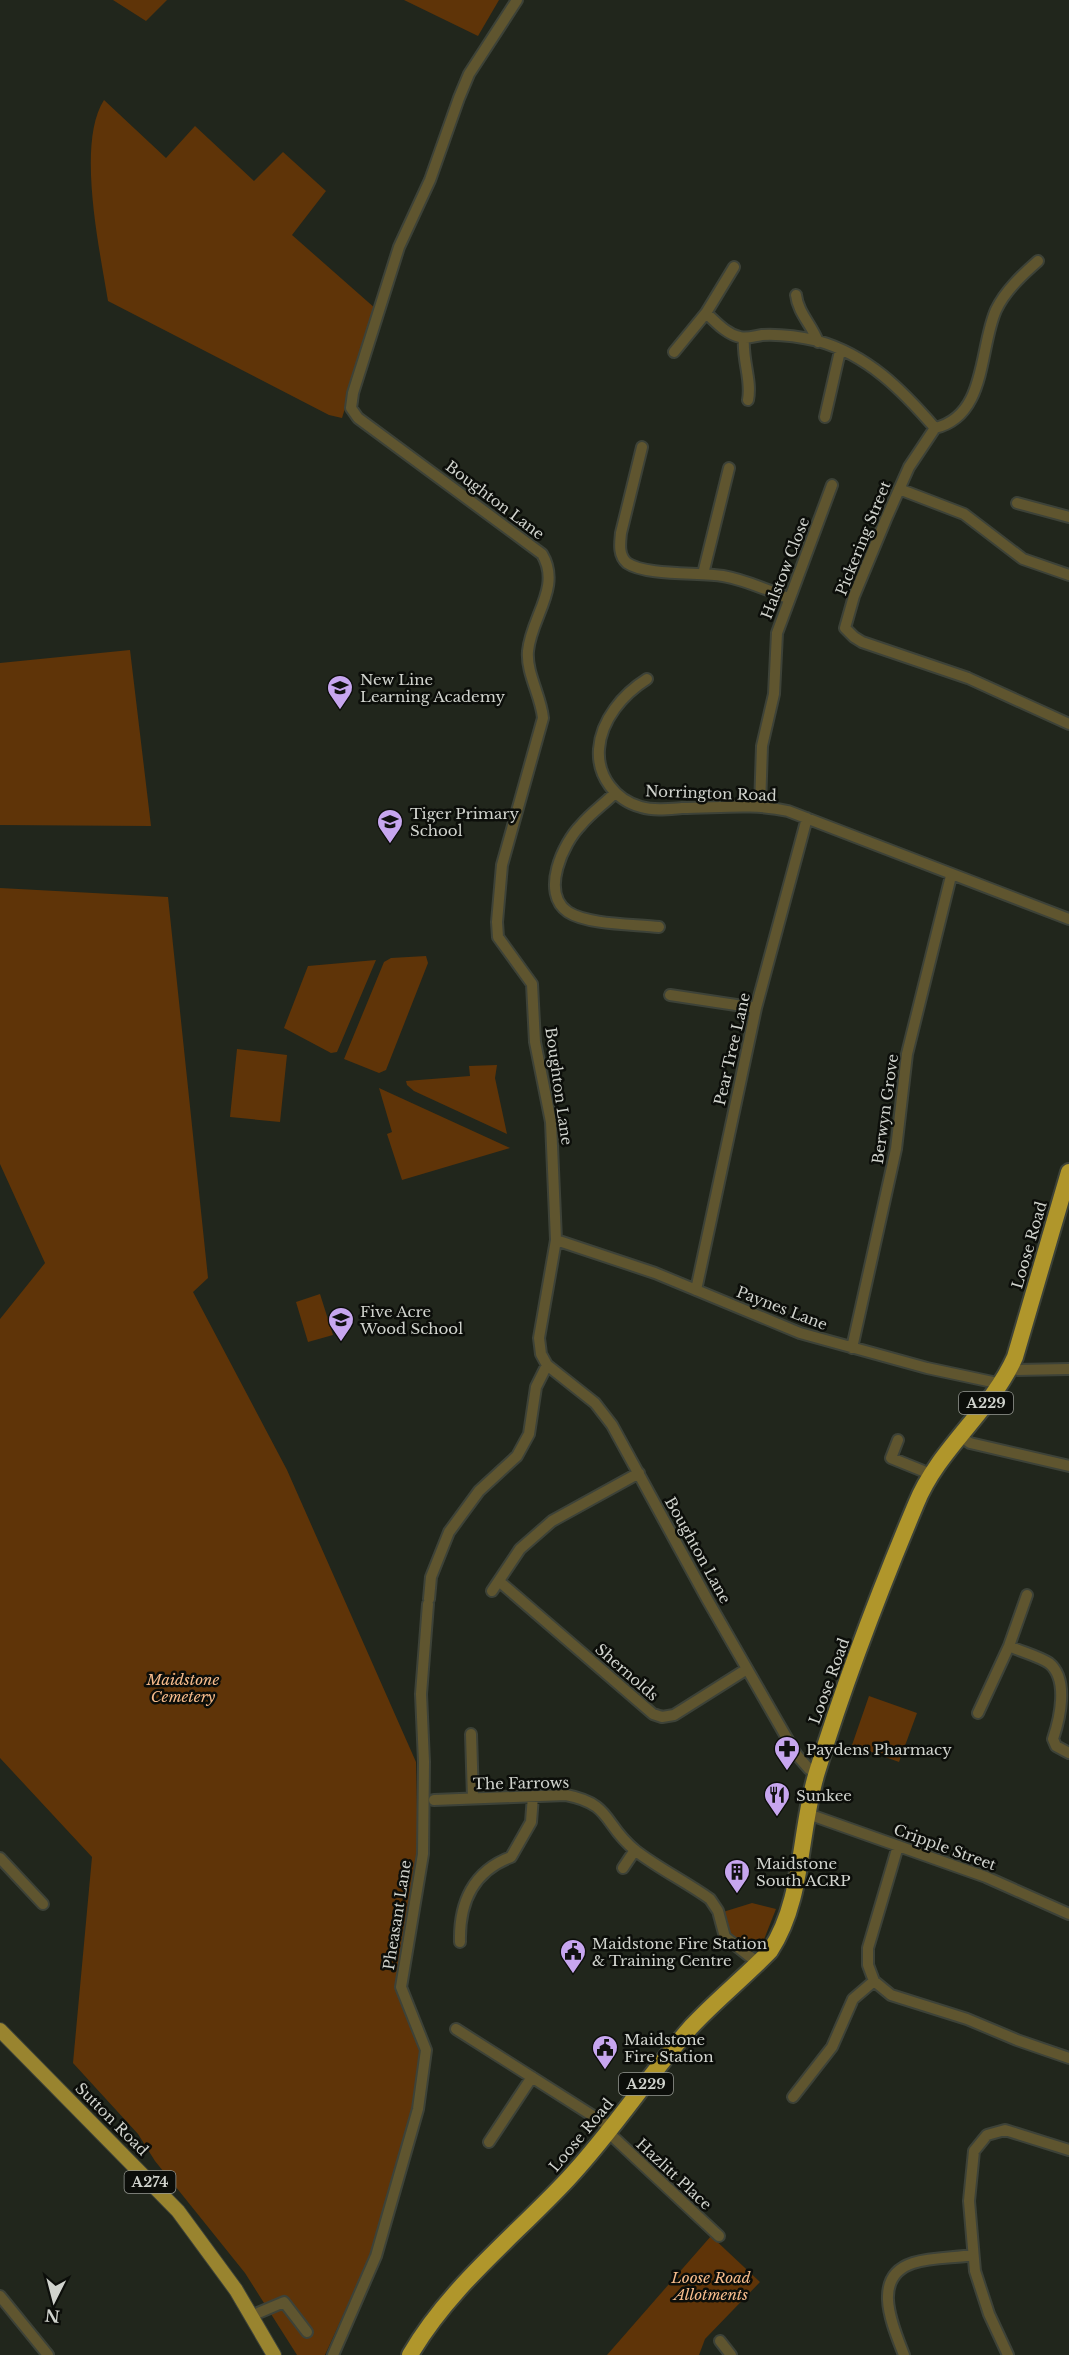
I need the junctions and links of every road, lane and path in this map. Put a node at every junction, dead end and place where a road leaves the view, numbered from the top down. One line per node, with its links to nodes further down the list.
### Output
1 (517, 0): 33 (street, Boughton Lane)
2 (1038, 261): 12 (street, Pickering Street)
3 (734, 267): 5 (street)
4 (796, 295): 7 (street)
5 (706, 313): 6 (street); 9 (street)
6 (744, 338): 7 (street); 10 (street)
7 (818, 342): 8 (street)
8 (840, 351): 11 (street); 12 (street)
9 (674, 352)
10 (748, 400)
11 (825, 417)
12 (934, 428): 16 (street, Pickering Street)
13 (642, 447): 19 (street)
14 (729, 468): 19 (street)
15 (832, 485): 21 (street, Halstow Close)
16 (899, 489): 20 (street); 23 (street, Pickering Street)
17 (1017, 503): 18 (street)
18 (1069, 517)
19 (703, 574): 21 (street)
20 (1069, 575)
21 (788, 598): 25 (street, Halstow Close)
22 (647, 679): 24 (street)
23 (1069, 724)
24 (615, 793): 25 (street, Norrington Road); 29 (street)
25 (760, 807): 26 (street, Norrington Road)
26 (807, 818): 27 (street, Norrington Road); 31 (street, Pear Tree Lane)
27 (951, 876): 28 (street, Norrington Road); 35 (street, Berwyn Grove)
28 (1069, 919)
29 (659, 927)
30 (670, 995): 31 (street)
31 (756, 1008): 34 (street, Pear Tree Lane)
32 (1069, 1172): 38 (highway, Loose Road / A229)
33 (556, 1240): 34 (street, Paynes Lane); 36 (street, Boughton Lane)
34 (696, 1290): 35 (street, Paynes Lane)
35 (852, 1348): 38 (street, Paynes Lane)
36 (547, 1365): 42 (street, Boughton Lane); 82 (street, Pheasant Lane)
37 (1069, 1369): 38 (street, Paynes Lane)
38 (1006, 1377): 39 (highway, Loose Road / A229)
39 (960, 1436): 41 (street); 43 (highway, Loose Road / A229)
40 (898, 1440): 43 (street)
41 (1069, 1466)
42 (639, 1473): 44 (street); 48 (street, Boughton Lane)
43 (933, 1475): 52 (highway, Loose Road / A229)
44 (500, 1582): 45 (street); 48 (street, Shernolds)
45 (492, 1592)
46 (1027, 1594): 47 (street)
47 (1009, 1646): 49 (street); 51 (street)
48 (747, 1669): 52 (street, Boughton Lane)
49 (978, 1713)
50 (471, 1734): 54 (street)
51 (1069, 1753)
52 (816, 1773): 56 (highway, Loose Road / A229)
53 (533, 1796): 54 (street, The Farrows); 58 (street, The Farrows); 63 (street)
54 (473, 1798): 55 (street, The Farrows)
55 (434, 1800)
56 (808, 1814): 57 (street, Cripple Street); 64 (highway, Loose Road / A229)
57 (898, 1846): 62 (street, Cripple Street); 65 (street)
58 (635, 1850): 60 (street); 64 (street, The Farrows)
59 (3, 1866): 61 (street)
60 (623, 1868)
61 (42, 1904)
62 (1069, 1914)
63 (460, 1942)
64 (758, 1963): 71 (highway, Loose Road / A229)
65 (874, 1981): 68 (street); 70 (street)
66 (456, 2029): 69 (street, Hazlitt Place)
67 (0, 2030): 77 (main road, Sutton Road / A274)
68 (1069, 2058)
69 (532, 2077): 71 (street, Hazlitt Place); 72 (street)
70 (793, 2097)
71 (611, 2130): 74 (street, Hazlitt Place); 83 (highway, Loose Road / A229)
72 (489, 2142)
73 (1069, 2150): 75 (street)
74 (719, 2236)
75 (973, 2255): 85 (street); 86 (street)
76 (0, 2296): 80 (street)
77 (251, 2316): 78 (street); 81 (main road, Sutton Road / A274)
78 (307, 2332)
79 (720, 2341): 84 (street)
80 (48, 2355)
81 (274, 2355)
82 (333, 2355)
83 (410, 2355)
84 (731, 2355)
85 (904, 2355)
86 (1008, 2355)

